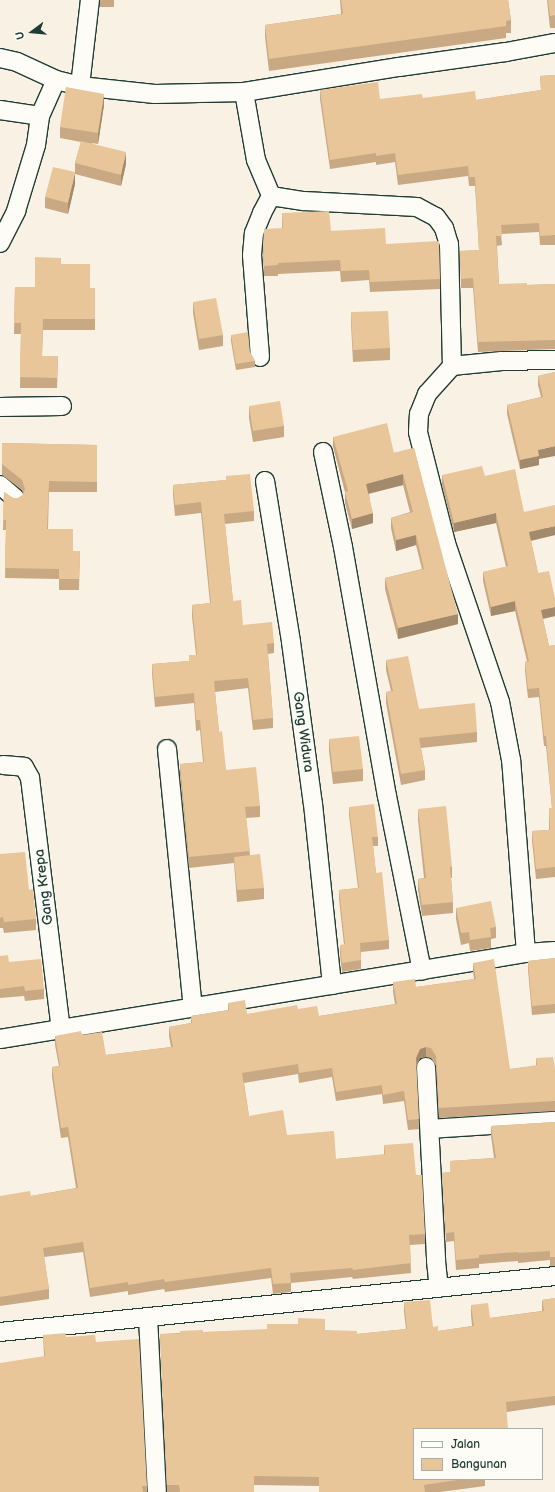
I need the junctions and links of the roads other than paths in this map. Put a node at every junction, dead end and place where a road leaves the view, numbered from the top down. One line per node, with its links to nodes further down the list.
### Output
1 (90, 0): 5 (street)
2 (555, 43): 6 (street)
3 (0, 58): 4 (street)
4 (56, 80): 5 (street); 8 (street)
5 (80, 86): 6 (street)
6 (244, 92): 9 (street)
7 (0, 110): 8 (street)
8 (40, 116): 10 (street)
9 (271, 196): 11 (street); 13 (street)
10 (0, 243)
11 (260, 357)
12 (555, 360): 13 (street)
13 (452, 366): 23 (street)
14 (62, 406): 15 (street)
15 (0, 407)
16 (323, 452): 24 (street)
17 (265, 481): 25 (street, Gang Widura)
18 (0, 485): 19 (street)
19 (15, 498)
20 (167, 749): 26 (street)
21 (3, 765): 27 (street, Gang Krepa)
22 (555, 951): 23 (street)
23 (526, 953): 24 (street)
24 (422, 971): 25 (street)
25 (332, 985): 26 (street)
26 (193, 1008): 27 (street)
27 (61, 1030): 28 (street)
28 (0, 1039)
29 (426, 1067): 31 (street)
30 (555, 1121): 31 (street)
31 (430, 1129): 33 (street)
32 (555, 1276): 33 (street)
33 (439, 1288): 34 (street)
34 (148, 1317): 35 (street); 36 (street)
35 (0, 1332)
36 (156, 1492)

